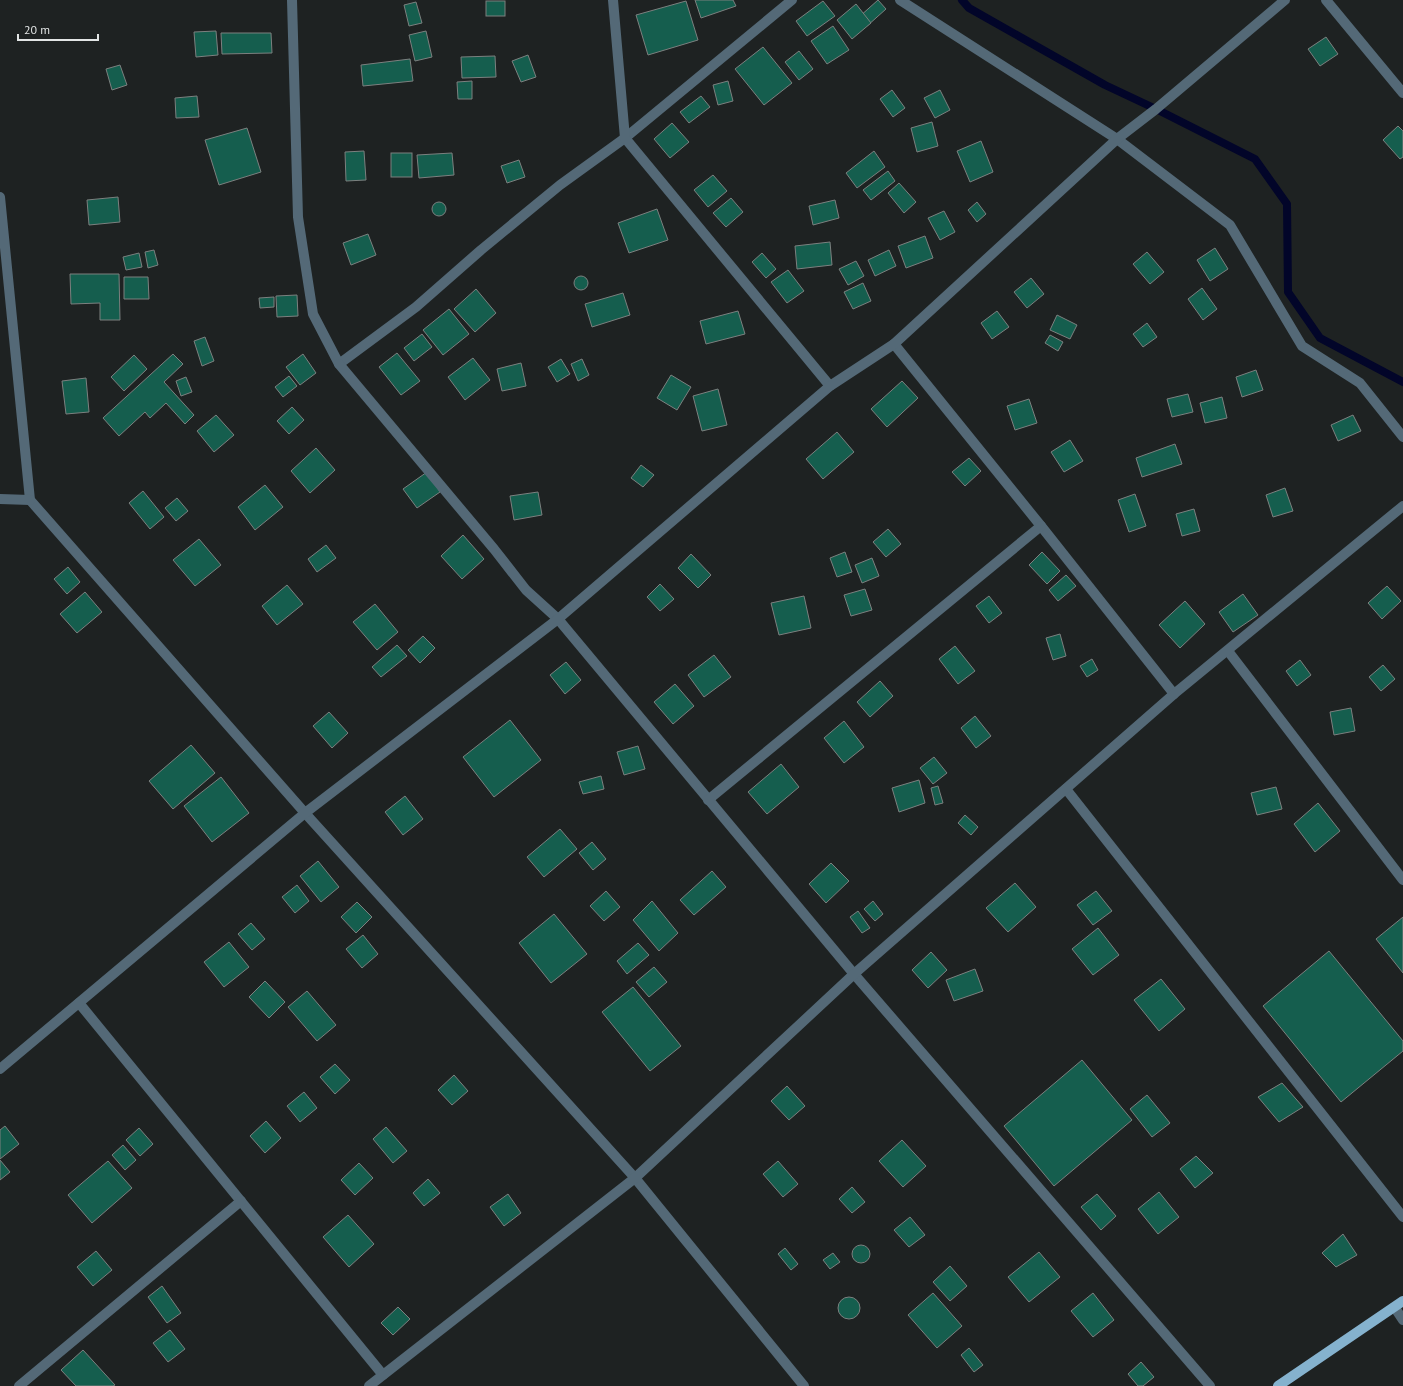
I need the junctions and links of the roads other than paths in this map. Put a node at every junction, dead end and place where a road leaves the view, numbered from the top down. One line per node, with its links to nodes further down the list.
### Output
1 (292, 0): 12 (street)
2 (613, 0): 8 (street)
3 (792, 0): 8 (street)
4 (900, 0): 9 (street)
5 (1285, 0): 9 (street)
6 (1326, 0): 7 (street)
7 (1403, 93)
8 (625, 138): 12 (street); 13 (street)
9 (1117, 139): 11 (street); 14 (street)
10 (0, 197): 16 (street)
11 (894, 344): 13 (street); 18 (street)
12 (339, 364): 19 (street)
13 (830, 386): 19 (street)
14 (1403, 437)
15 (0, 499): 16 (street)
16 (30, 500): 24 (street)
17 (1403, 506): 20 (street)
18 (1041, 526): 21 (street); 23 (street)
19 (558, 619): 23 (street); 24 (street)
20 (1228, 651): 21 (street); 25 (street)
21 (1174, 694): 22 (street)
22 (1066, 789): 26 (street); 31 (street)
23 (708, 800): 26 (street)
24 (304, 813): 27 (street); 29 (street)
25 (1403, 880)
26 (854, 974): 29 (street); 39 (street)
27 (79, 1003): 28 (street); 30 (street)
28 (0, 1069)
29 (635, 1178): 35 (street); 38 (street)
30 (241, 1201): 35 (street); 36 (street)
31 (1403, 1218)
32 (1403, 1301): 33 (main road)
33 (1394, 1308): 34 (street); 40 (main road)
34 (1403, 1320)
35 (383, 1375): 37 (street)
36 (19, 1386)
37 (369, 1386)
38 (804, 1386)
39 (1210, 1386)
40 (1278, 1386)

